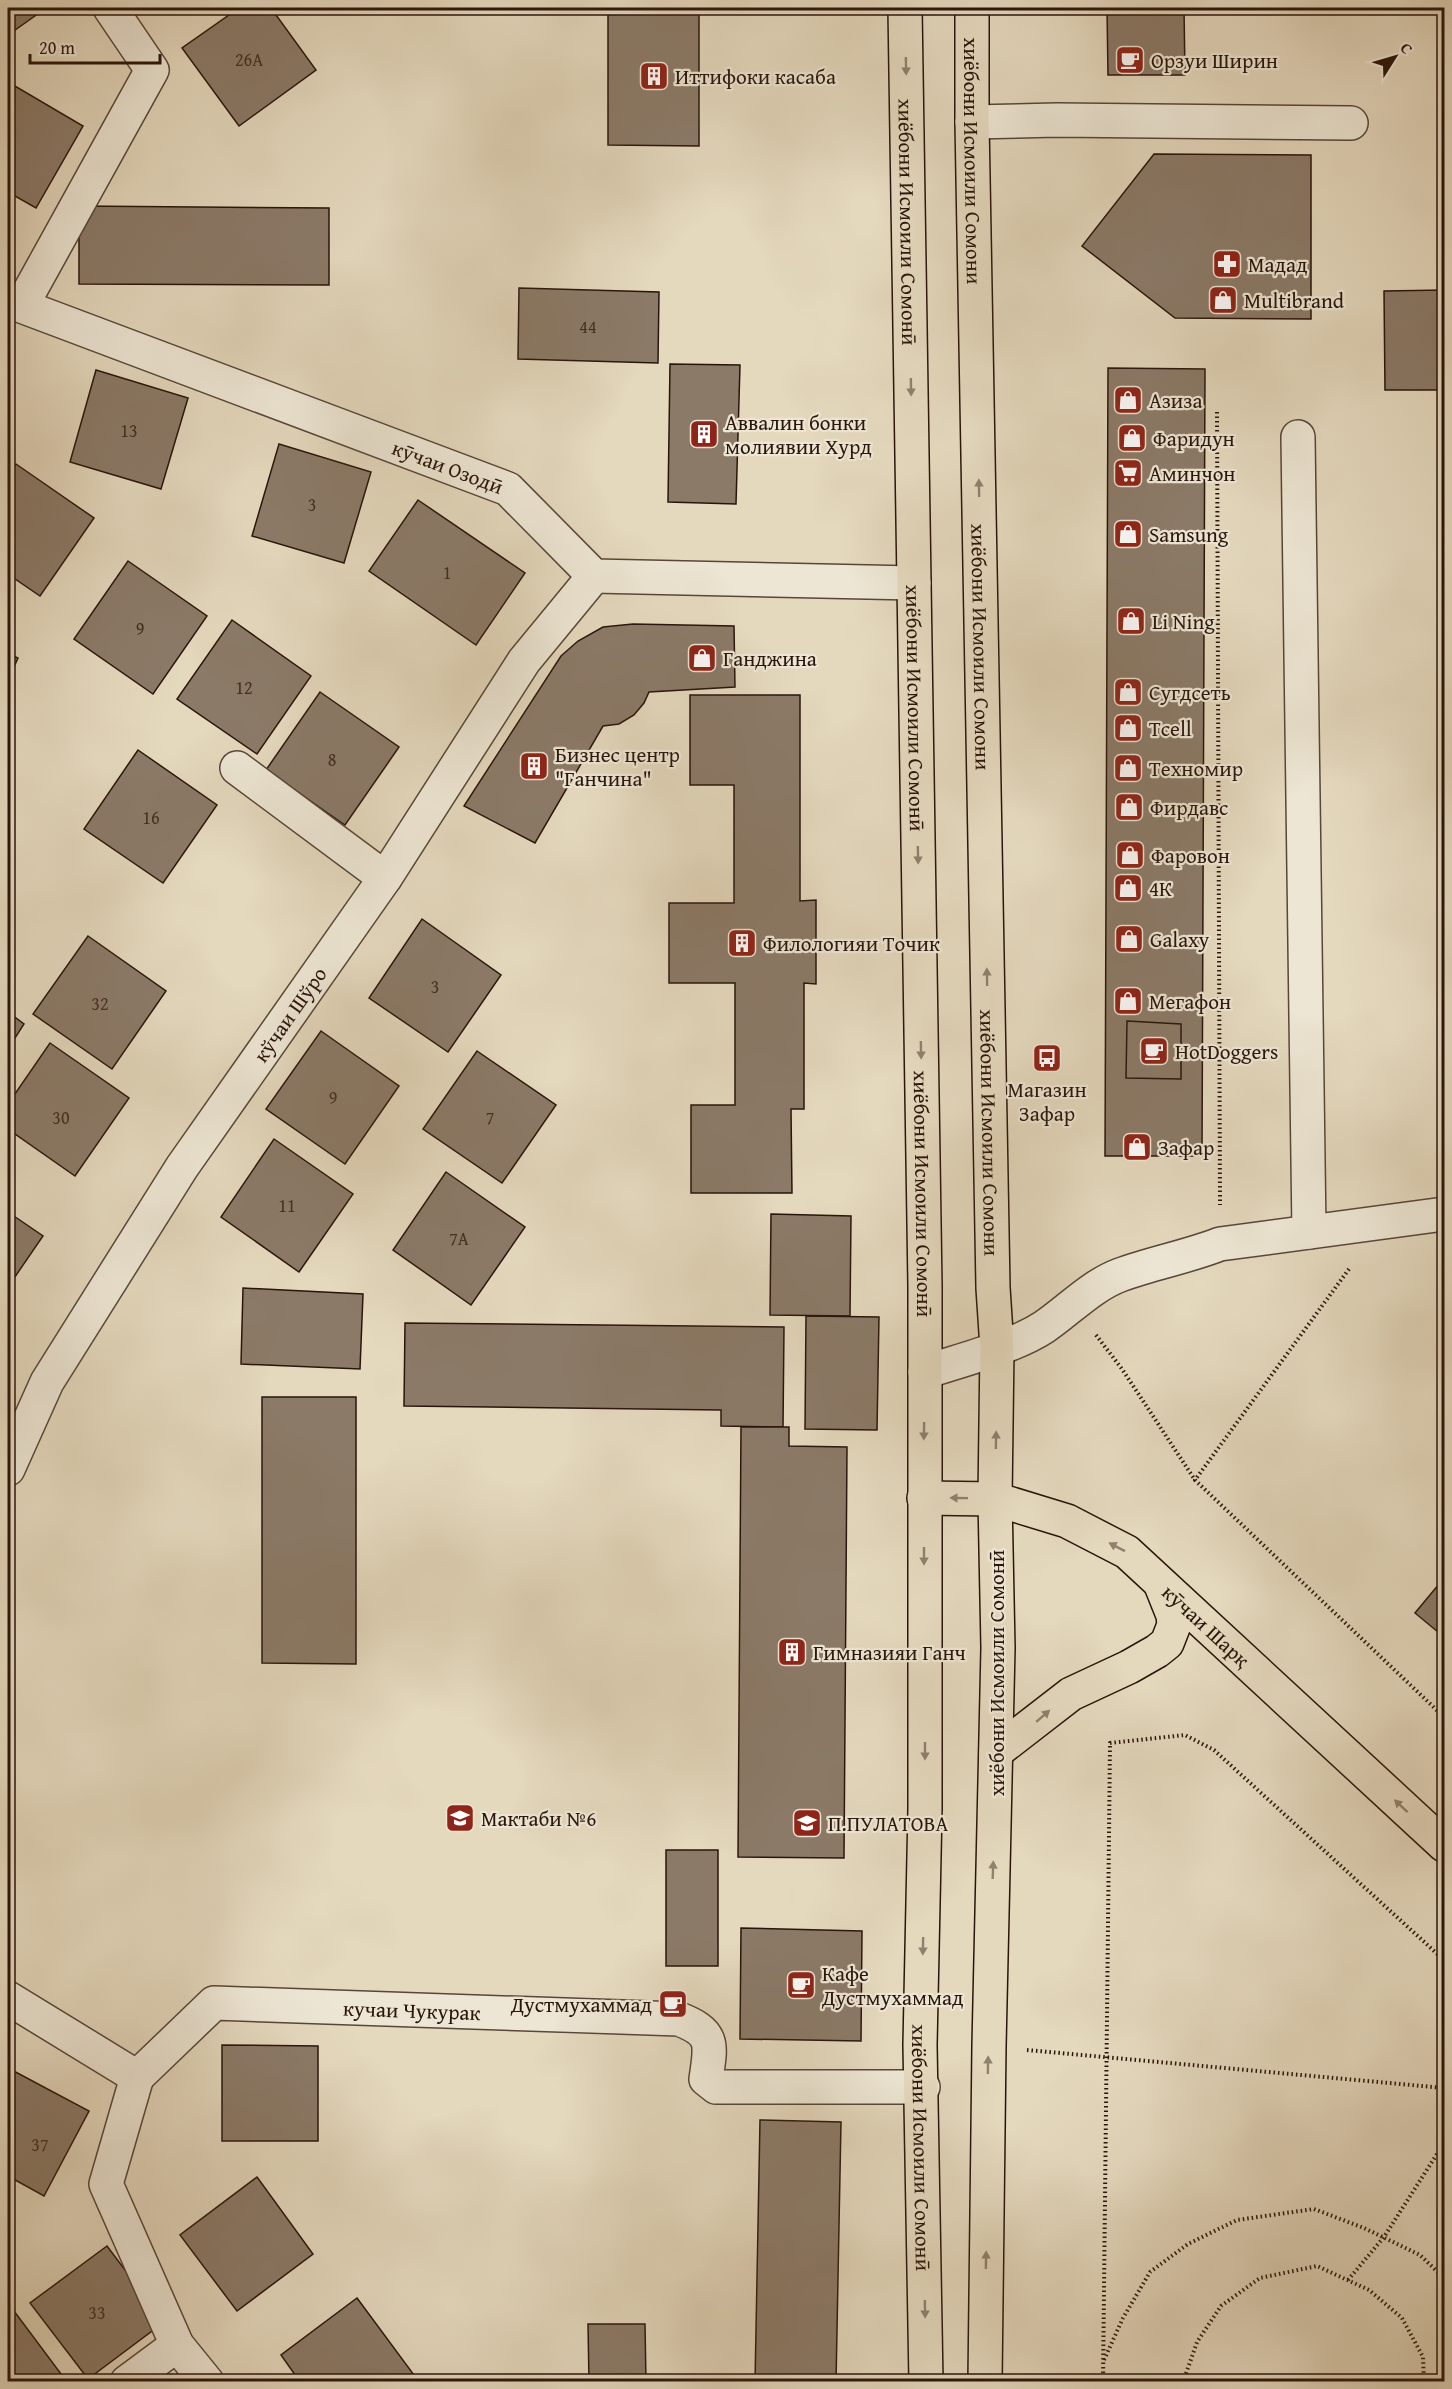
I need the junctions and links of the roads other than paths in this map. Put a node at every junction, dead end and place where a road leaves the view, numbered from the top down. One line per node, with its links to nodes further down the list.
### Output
1 (110, 8): 6 (street)
2 (905, 8): 9 (main road, хиёбони Исмоили Сомонӣ, one-way to 9)
3 (972, 8): 4 (main road, хиёбони Исмоили Сомони)
4 (972, 122): 5 (street); 14 (main road, хиёбони Исмоили Сомони, one-way to 4)
5 (1351, 123)
6 (15, 303): 8 (street, кӯчаи Озодӣ)
7 (1298, 437): 13 (street)
8 (594, 576): 9 (street); 11 (street, кўчаи Шўро)
9 (914, 584): 16 (main road, хиёбони Исмоили Сомонӣ, one-way to 16)
10 (237, 768): 11 (street)
11 (385, 878): 17 (street, кўчаи Шўро)
12 (1444, 1214): 13 (street)
13 (1309, 1232): 15 (street)
14 (993, 1288): 15 (main road, хиёбони Исмоили Сомонӣ)
15 (997, 1348): 16 (street); 19 (main road, хиёбони Исмоили Сомонӣ, one-way to 15)
16 (925, 1372): 18 (main road, хиёбони Исмоили Сомонӣ, one-way to 18)
17 (8, 1469)
18 (924, 1498): 19 (main road, кӯчаи Шарқ, one-way to 18); 25 (main road, хиёбони Исмоили Сомонӣ, one-way to 25)
19 (995, 1499): 20 (main road, кӯчаи Шарқ, one-way to 19); 21 (main road, хиёбони Исмоили Сомонӣ)
20 (1161, 1585): 21 (main road, one-way to 20); 22 (main road, кӯчаи Шарқ, one-way to 20)
21 (996, 1752): 30 (main road, хиёбони Исмоили Сомонӣ, one-way to 21)
22 (1444, 1845)
23 (8, 1998): 24 (street)
24 (137, 2077): 25 (street, кучаи Чукурак); 26 (street)
25 (923, 2087): 29 (main road, хиёбони Исмоили Сомонӣ, one-way to 29)
26 (177, 2345): 27 (street); 28 (street)
27 (128, 2382)
28 (207, 2382)
29 (926, 2382)
30 (985, 2382)

